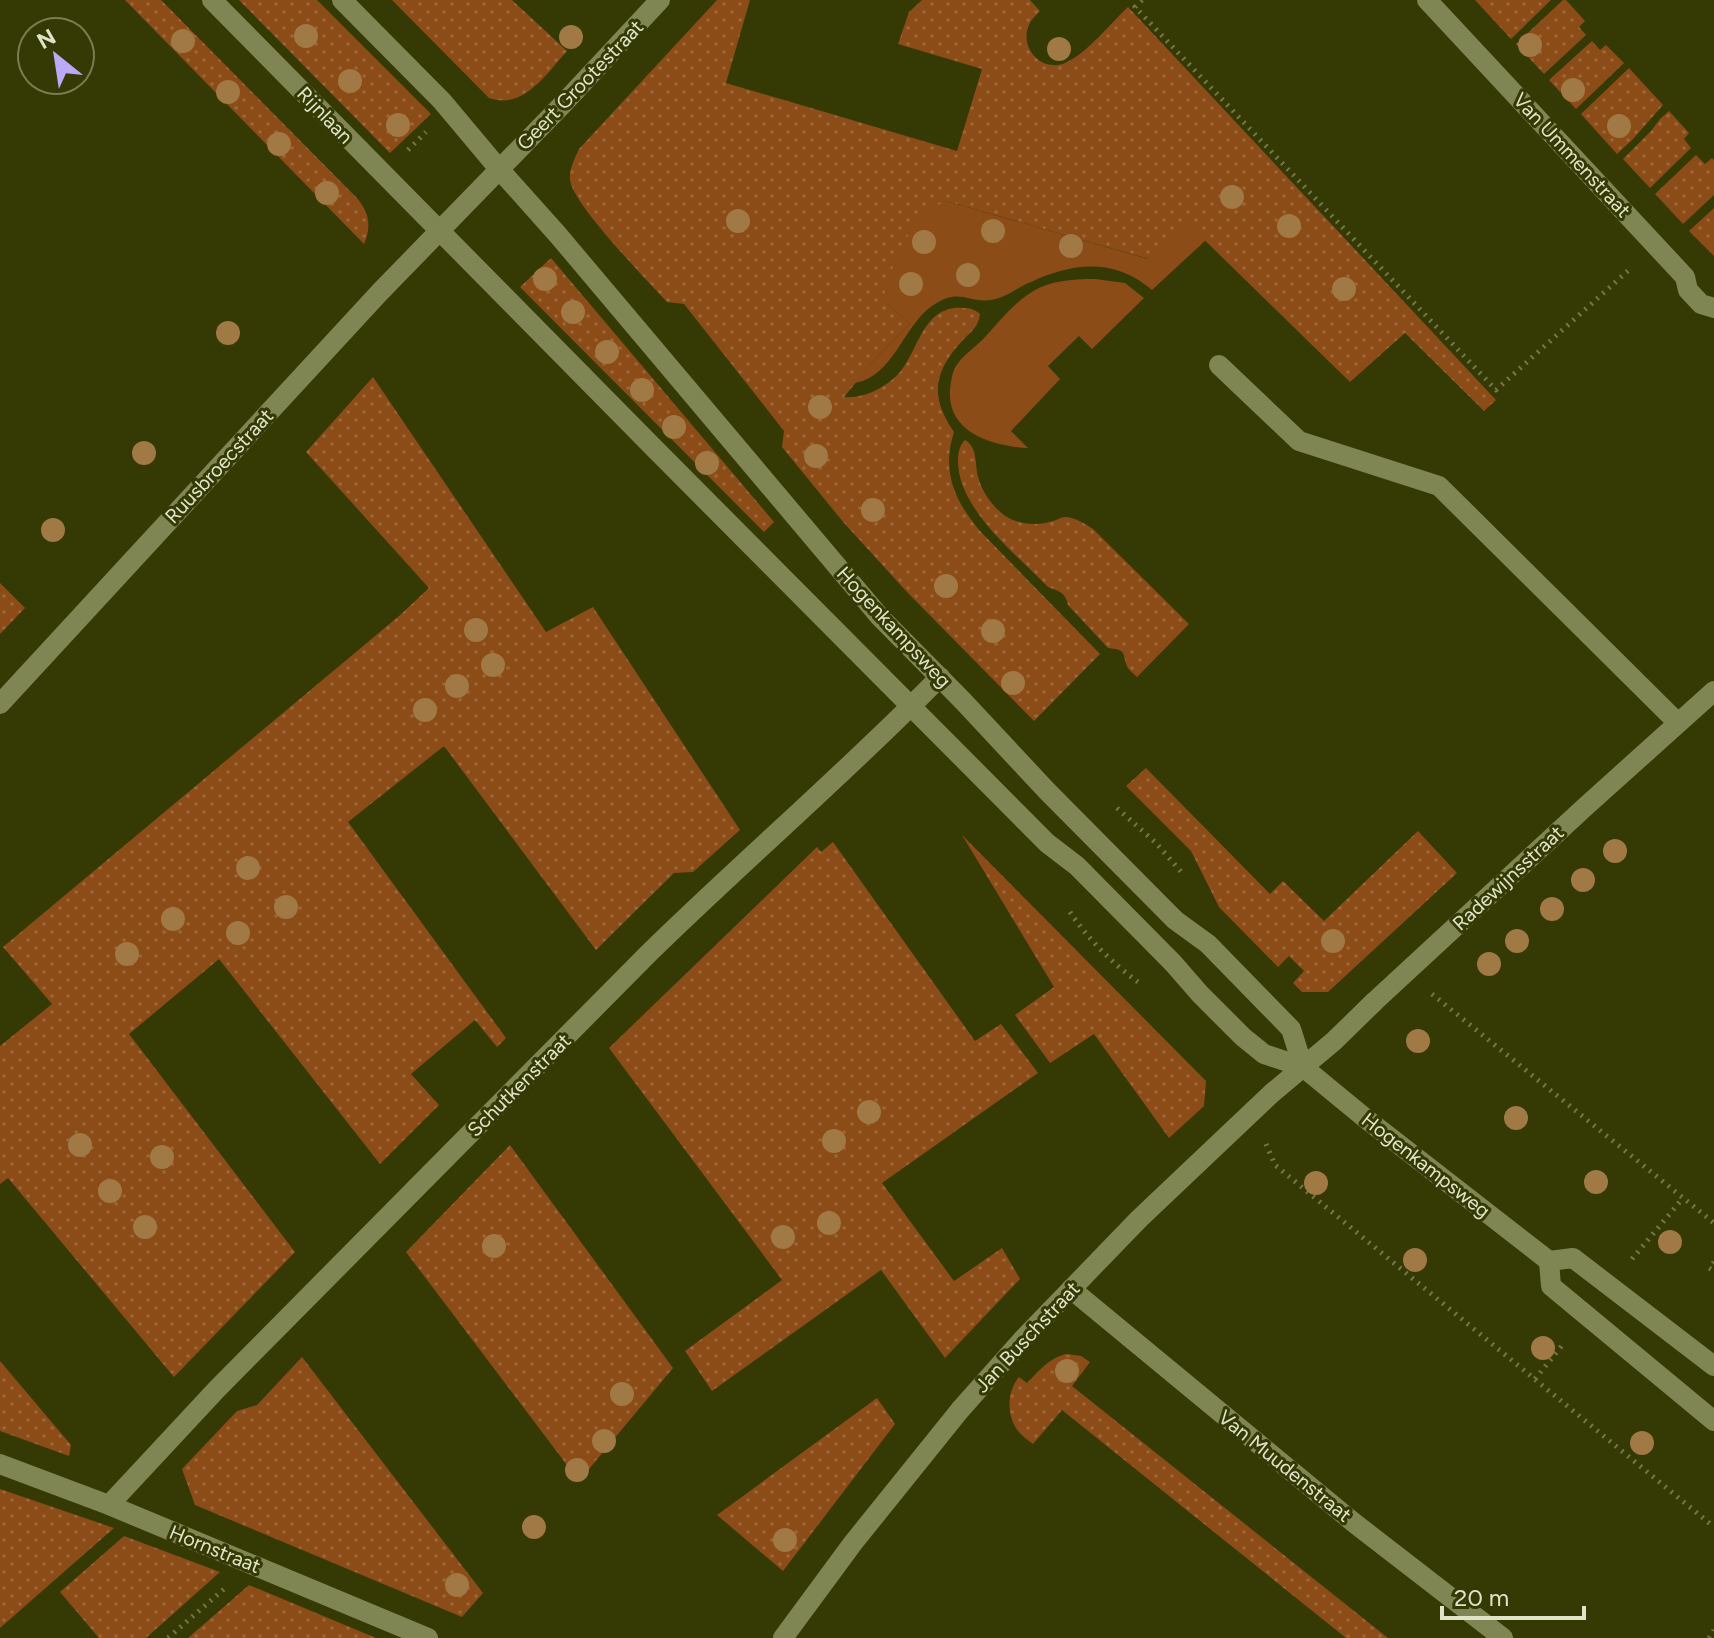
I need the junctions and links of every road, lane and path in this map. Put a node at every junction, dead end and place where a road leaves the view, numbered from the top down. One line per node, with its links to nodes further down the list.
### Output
1 (212, 0): 9 (street, Rijnlaan)
2 (342, 0): 8 (street)
3 (660, 0): 8 (street, Geert Grootestraat)
4 (1142, 0): 10 (path)
5 (1427, 0): 10 (street, Van Ummenstraat)
6 (427, 132): 7 (path)
7 (399, 159)
8 (499, 169): 9 (street, Geert Grootestraat); 13 (street, Hogenkampsweg)
9 (440, 230): 15 (street, Ruusbroecstraat); 16 (street, Hogenkampsweg)
10 (1655, 245): 11 (street, Van Ummenstraat)
11 (1714, 308)
12 (1219, 365): 17 (street)
13 (940, 677): 16 (street, Schutkenstraat); 19 (street, Hogenkampsweg)
14 (1714, 691): 17 (street, Radewijnsstraat)
15 (0, 704)
16 (911, 707): 19 (street, Hogenkampsweg); 33 (street, Schutkenstraat)
17 (1678, 723): 19 (street, Radewijnsstraat)
18 (1425, 989): 21 (path)
19 (1303, 1067): 23 (street, Hogenkampsweg); 27 (street, Jan Buschstraat)
20 (1262, 1136): 30 (path)
21 (1683, 1198): 22 (path); 25 (path)
22 (1714, 1223)
23 (1549, 1261): 29 (street, Hogenkampsweg); 31 (street)
24 (1714, 1262): 26 (path)
25 (1626, 1266)
26 (1714, 1271)
27 (1071, 1289): 39 (street, Jan Buschstraat); 40 (street, Van Muudenstraat)
28 (1570, 1335): 30 (path)
29 (1714, 1366)
30 (1535, 1379): 34 (path)
31 (1714, 1421)
32 (0, 1464): 33 (street, Hornstraat)
33 (109, 1505): 35 (street, Hornstraat)
34 (1714, 1525)
35 (245, 1561): 37 (path); 38 (street, Hornstraat)
36 (1714, 1630): 41 (path)
37 (168, 1638)
38 (428, 1638)
39 (783, 1638)
40 (1503, 1638)
41 (1709, 1638)

